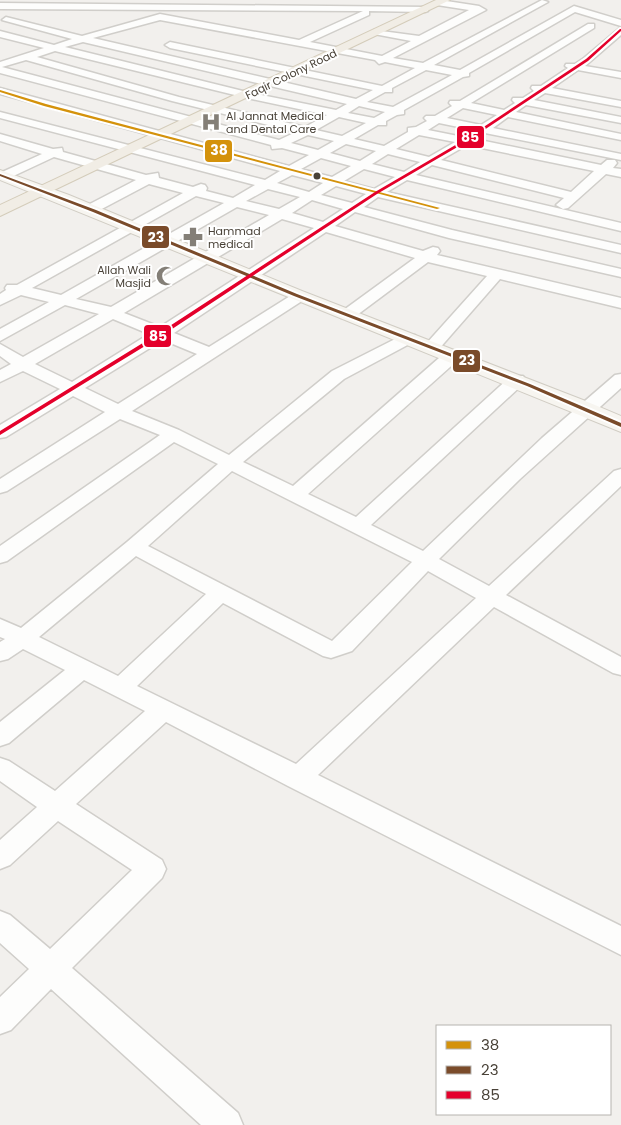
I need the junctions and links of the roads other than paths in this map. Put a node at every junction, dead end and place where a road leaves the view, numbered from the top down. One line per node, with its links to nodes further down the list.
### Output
1 (7, 0): 10 (street)
2 (442, 1): 13 (street); 16 (main road, Faqir Colony Road)
3 (68, 3): 5 (street); 11 (street)
4 (548, 3): 14 (street); 15 (street)
5 (110, 4): 6 (street)
6 (194, 4): 7 (street)
7 (233, 4): 8 (street)
8 (304, 4): 9 (street)
9 (335, 5): 12 (street); 35 (street)
10 (0, 6): 11 (street)
11 (20, 6): 18 (street)
12 (381, 6): 16 (street); 35 (street)
13 (479, 9): 15 (street); 19 (street)
14 (574, 9): 20 (street); 22 (street)
15 (518, 16): 20 (street); 28 (street)
16 (424, 18): 19 (street); 30 (street); 34 (main road, Faqir Colony Road)
17 (224, 19): 24 (street)
18 (3, 21): 41 (street)
19 (456, 21): 28 (street); 30 (street)
20 (553, 21): 25 (street); 37 (street)
21 (258, 23): 32 (street)
22 (621, 23)
23 (130, 24): 24 (street); 29 (street); 33 (street)
24 (205, 25): 32 (street); 46 (street)
25 (591, 26): 31 (street); 44 (street)
26 (85, 28): 33 (street)
27 (289, 28): 39 (street)
28 (495, 28): 37 (street); 40 (street)
29 (154, 29)
30 (439, 30): 42 (street); 43 (street)
31 (621, 30): 49 (street)
32 (238, 31): 39 (street); 51 (street)
33 (104, 32): 38 (street); 41 (street)
34 (378, 32): 43 (street); 45 (main road, Faqir Colony Road)
35 (321, 33): 45 (street); 47 (street)
36 (0, 34): 50 (street)
37 (530, 34): 44 (street); 48 (street)
38 (130, 37)
39 (268, 37): 47 (street); 59 (street)
40 (479, 37): 42 (street); 48 (street)
41 (82, 38): 50 (street); 53 (street)
42 (460, 38): 43 (street); 58 (street); 62 (street)
43 (421, 39): 54 (street)
44 (567, 40): 49 (street); 55 (street)
45 (359, 41): 54 (street); 56 (main road, Faqir Colony Road)
46 (156, 42): 51 (street); 53 (street)
47 (299, 43): 56 (street); 67 (street)
48 (514, 43): 55 (street); 58 (street)
49 (593, 45): 52 (street); 74 (street)
50 (54, 48): 60 (street); 63 (street)
51 (192, 49): 59 (street); 64 (street)
52 (614, 49)
53 (132, 50): 63 (street); 64 (street)
54 (399, 50): 61 (street); 65 (street)
55 (552, 50): 66 (street)
56 (339, 51): 65 (street); 68 (main road, Faqir Colony Road)
57 (8, 52): 60 (street)
58 (497, 53): 66 (street); 79 (street)
59 (224, 56): 67 (street); 72 (street)
60 (25, 57): 69 (street); 75 (street)
61 (421, 58): 62 (street); 65 (street); 82 (street); 86 (street)
62 (440, 58): 79 (street)
63 (101, 59): 75 (street); 77 (street)
64 (169, 59): 72 (street); 77 (street)
65 (383, 59): 73 (street)
66 (536, 60): 74 (street); 78 (street)
67 (256, 62): 70 (street); 80 (street)
68 (317, 62): 70 (main road, Faqir Colony Road); 71 (street)
69 (0, 65)
70 (299, 65): 89 (street); 93 (main road, Faqir Colony Road)
71 (335, 65)
72 (199, 66): 80 (street); 85 (street)
73 (368, 66)
74 (577, 67): 84 (street); 88 (street)
75 (69, 69): 87 (street); 90 (street)
76 (0, 70): 87 (street)
77 (142, 70): 85 (street); 90 (street)
78 (515, 72): 79 (street); 88 (street); 91 (street)
79 (479, 73): 82 (street); 91 (street)
80 (230, 74): 93 (street); 95 (street)
81 (355, 74): 89 (street)
82 (460, 74): 96 (street)
83 (386, 75): 86 (street)
84 (621, 76): 94 (street)
85 (173, 77): 95 (street); 97 (street)
86 (403, 78): 96 (street); 98 (street)
87 (32, 79): 100 (street); 101 (street)
88 (558, 79): 92 (street); 99 (street)
89 (342, 80): 98 (street); 103 (street)
90 (114, 81): 97 (street); 101 (street)
91 (500, 81): 99 (street); 102 (street)
92 (576, 82)
93 (269, 84): 103 (street); 104 (main road, Faqir Colony Road)
94 (609, 84)
95 (206, 85): 104 (street); 107 (street)
96 (440, 85): 102 (street); 106 (street)
97 (145, 89): 107 (street); 108 (street)
98 (383, 89): 106 (street); 111 (street)
99 (543, 89): 109 (street); 112 (street)
100 (0, 90): 105 (street)
101 (82, 92): 108 (street); 113 (street)
102 (481, 93): 109 (street); 115 (street)
103 (315, 94): 111 (street); 114 (street)
104 (247, 95): 114 (street); 116 (main road, Faqir Colony Road)
105 (16, 96): 110 (street); 113 (street)
106 (420, 96): 115 (street); 118 (street)
107 (176, 99): 116 (street); 117 (street)
108 (114, 101): 117 (street); 119 (street)
109 (524, 101): 121 (street); 122 (street)
110 (0, 102)
111 (357, 103): 118 (street); 120 (street)
112 (621, 104)
113 (46, 105): 119 (street); 123 (street)
114 (293, 105): 120 (street); 124 (street)
115 (461, 105): 121 (street); 125 (street)
116 (218, 109): 124 (street); 126 (main road, Faqir Colony Road)
117 (146, 110): 126 (street); 129 (street)
118 (395, 111): 125 (street); 127 (street)
119 (83, 114): 129 (street); 130 (street)
120 (337, 114): 127 (street); 132 (street)
121 (506, 114): 131 (street); 134 (street)
122 (617, 116): 134 (street)
123 (6, 117): 128 (street); 130 (street)
124 (264, 120): 132 (street); 135 (street)
125 (437, 120): 131 (street); 133 (street)
126 (192, 121): 135 (street); 136 (main road, Faqir Colony Road)
127 (375, 122): 133 (street); 140 (street)
128 (0, 123)
129 (115, 123): 136 (street); 139 (street)
130 (48, 128): 139 (street); 142 (street)
131 (483, 129): 141 (street); 146 (street)
132 (306, 130): 140 (street); 143 (street)
133 (418, 131): 141 (street); 148 (street)
134 (592, 132): 138 (street); 146 (street)
135 (239, 133): 143 (street); 145 (street)
136 (161, 136): 144 (main road, Faqir Colony Road); 145 (street)
137 (0, 137): 142 (street)
138 (621, 137)
139 (86, 138): 144 (street); 149 (street)
140 (344, 140): 148 (street); 150 (street)
141 (465, 141): 153 (street); 154 (street)
142 (16, 142): 147 (street); 149 (street)
143 (282, 144): 150 (street); 152 (street)
144 (133, 148): 155 (street); 157 (main road, Faqir Colony Road)
145 (210, 148): 152 (street); 155 (street)
146 (570, 148): 151 (street); 153 (street)
147 (0, 150)
148 (386, 150): 154 (street); 156 (street)
149 (53, 153): 157 (street); 163 (street)
150 (320, 153): 156 (street); 158 (street)
151 (619, 156): 159 (street)
152 (253, 159): 158 (street); 161 (street)
153 (554, 160): 159 (street); 166 (street)
154 (431, 161): 162 (street); 166 (street)
155 (183, 162): 161 (street); 164 (street)
156 (363, 164): 162 (street); 165 (street)
157 (96, 166): 164 (street); 168 (main road, Faqir Colony Road)
158 (292, 169): 165 (street); 167 (street)
159 (603, 170): 160 (street); 172 (street)
160 (621, 173)
161 (227, 174): 167 (street); 169 (street)
162 (406, 175): 170 (street); 173 (street)
163 (2, 176): 168 (main road)
164 (149, 179): 169 (street); 176 (street)
165 (334, 181): 170 (street); 171 (street)
166 (517, 183): 172 (street); 173 (street)
167 (266, 184): 171 (street); 174 (street)
168 (43, 191): 176 (main road); 177 (main road, Faqir Colony Road)
169 (194, 191): 174 (street); 181 (street)
170 (376, 193): 175 (street); 180 (street)
171 (311, 196): 175 (street); 179 (street)
172 (573, 196): 178 (street)
173 (496, 198): 178 (street); 180 (street)
174 (235, 202): 179 (street); 186 (street)
175 (352, 208): 182 (street); 185 (street)
176 (91, 209): 181 (main road)
177 (0, 210)
178 (554, 213): 183 (street); 184 (street)
179 (281, 214): 182 (street); 190 (street)
180 (474, 217): 184 (street); 185 (street)
181 (131, 226): 186 (main road); 195 (street)
182 (322, 227): 189 (street); 193 (street)
183 (621, 227)
184 (535, 230): 187 (street); 188 (street)
185 (449, 234): 187 (street); 189 (street)
186 (167, 240): 190 (main road); 198 (street)
187 (514, 249): 191 (street); 192 (street)
188 (621, 249)
189 (427, 257): 191 (street); 201 (street)
190 (208, 258): 193 (main road); 200 (street)
191 (492, 273): 199 (street); 205 (street)
192 (621, 273)
193 (248, 276): 196 (main road); 202 (street)
194 (0, 285): 195 (street)
195 (18, 289): 197 (street); 198 (street)
196 (300, 296): 201 (main road); 207 (street)
197 (0, 300)
198 (63, 300): 200 (street); 203 (street)
199 (621, 303)
200 (111, 313): 202 (street); 209 (street)
201 (347, 315): 204 (main road)
202 (161, 334): 207 (street); 213 (street)
203 (0, 336)
204 (409, 338): 205 (main road); 219 (street)
205 (432, 347): 208 (main road)
206 (0, 349): 209 (street)
207 (209, 353): 215 (street)
208 (453, 355): 212 (main road); 222 (street)
209 (23, 364): 210 (street); 213 (street)
210 (0, 377)
211 (621, 379): 214 (street)
212 (517, 380): 214 (main road); 223 (street)
213 (73, 389): 215 (street); 217 (street)
214 (585, 409): 216 (main road); 226 (street)
215 (117, 411): 218 (street); 221 (street)
216 (621, 425)
217 (0, 433)
218 (173, 434): 219 (street); 225 (street)
219 (230, 463): 222 (street); 224 (street)
220 (621, 476): 228 (street)
221 (0, 487)
222 (296, 495): 223 (street)
223 (358, 526): 226 (street)
224 (134, 548): 227 (street); 229 (street)
225 (0, 556)
226 (425, 560): 227 (street); 228 (street)
227 (220, 593): 233 (street)
228 (491, 597): 231 (street); 237 (street)
229 (11, 633): 230 (street); 232 (street)
230 (0, 653)
231 (621, 667)
232 (81, 670): 233 (street); 235 (street)
233 (119, 689): 234 (street)
234 (162, 711): 237 (street); 238 (street)
235 (0, 736)
236 (0, 768): 238 (street)
237 (297, 779): 241 (street)
238 (57, 806): 239 (street); 242 (street)
239 (0, 857)
240 (0, 924): 242 (street)
241 (621, 942)
242 (50, 969): 243 (street); 244 (street)
243 (0, 1019)
244 (217, 1122)

